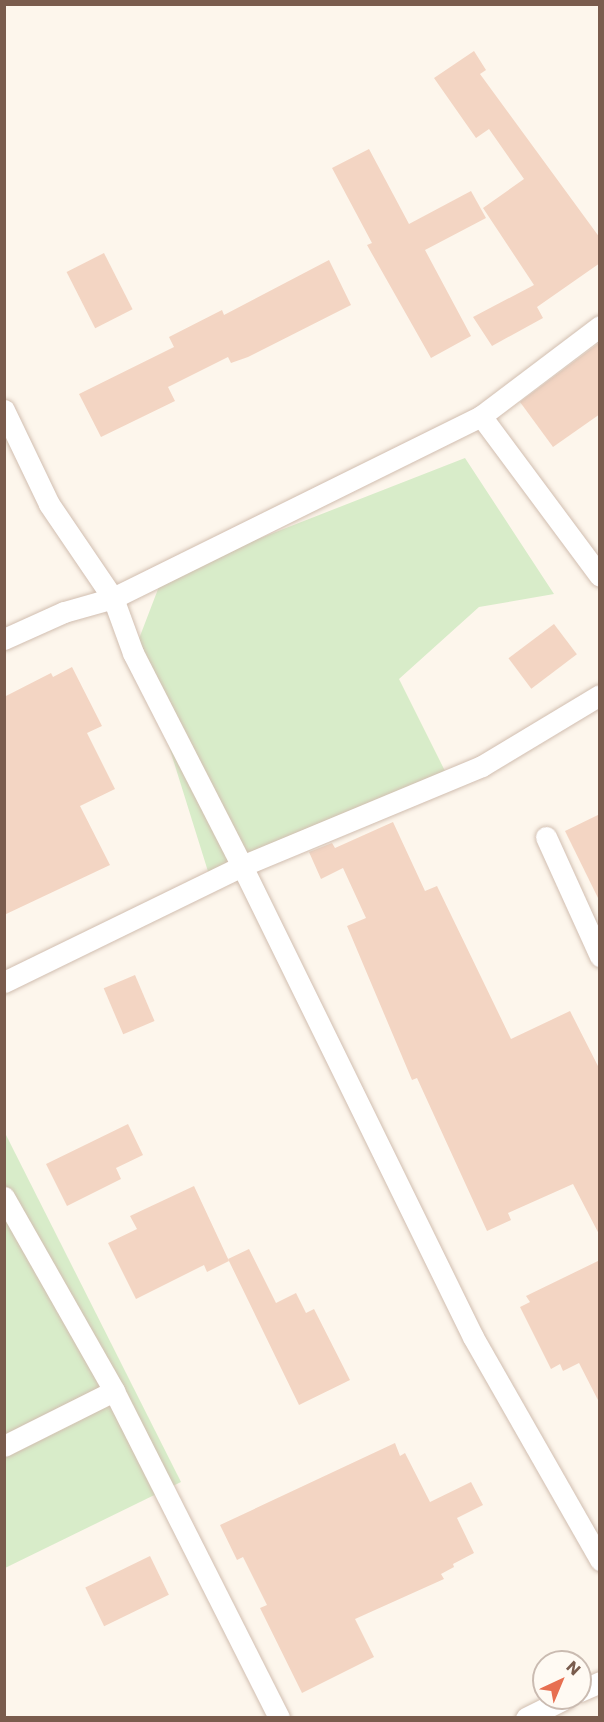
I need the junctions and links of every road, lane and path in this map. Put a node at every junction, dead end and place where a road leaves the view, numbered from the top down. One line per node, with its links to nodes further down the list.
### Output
1 (600, 326): 3 (street)
2 (4, 410): 5 (street)
3 (481, 416): 4 (street); 5 (street)
4 (600, 576)
5 (113, 598): 6 (street); 9 (street)
6 (4, 639)
7 (600, 695): 9 (street)
8 (546, 837): 10 (street)
9 (242, 866): 11 (street); 15 (street)
10 (600, 956)
11 (4, 982)
12 (4, 1197): 13 (street)
13 (114, 1391): 14 (street); 17 (street)
14 (4, 1446)
15 (600, 1560)
16 (542, 1710): 18 (street)
17 (279, 1718)
18 (526, 1718)

